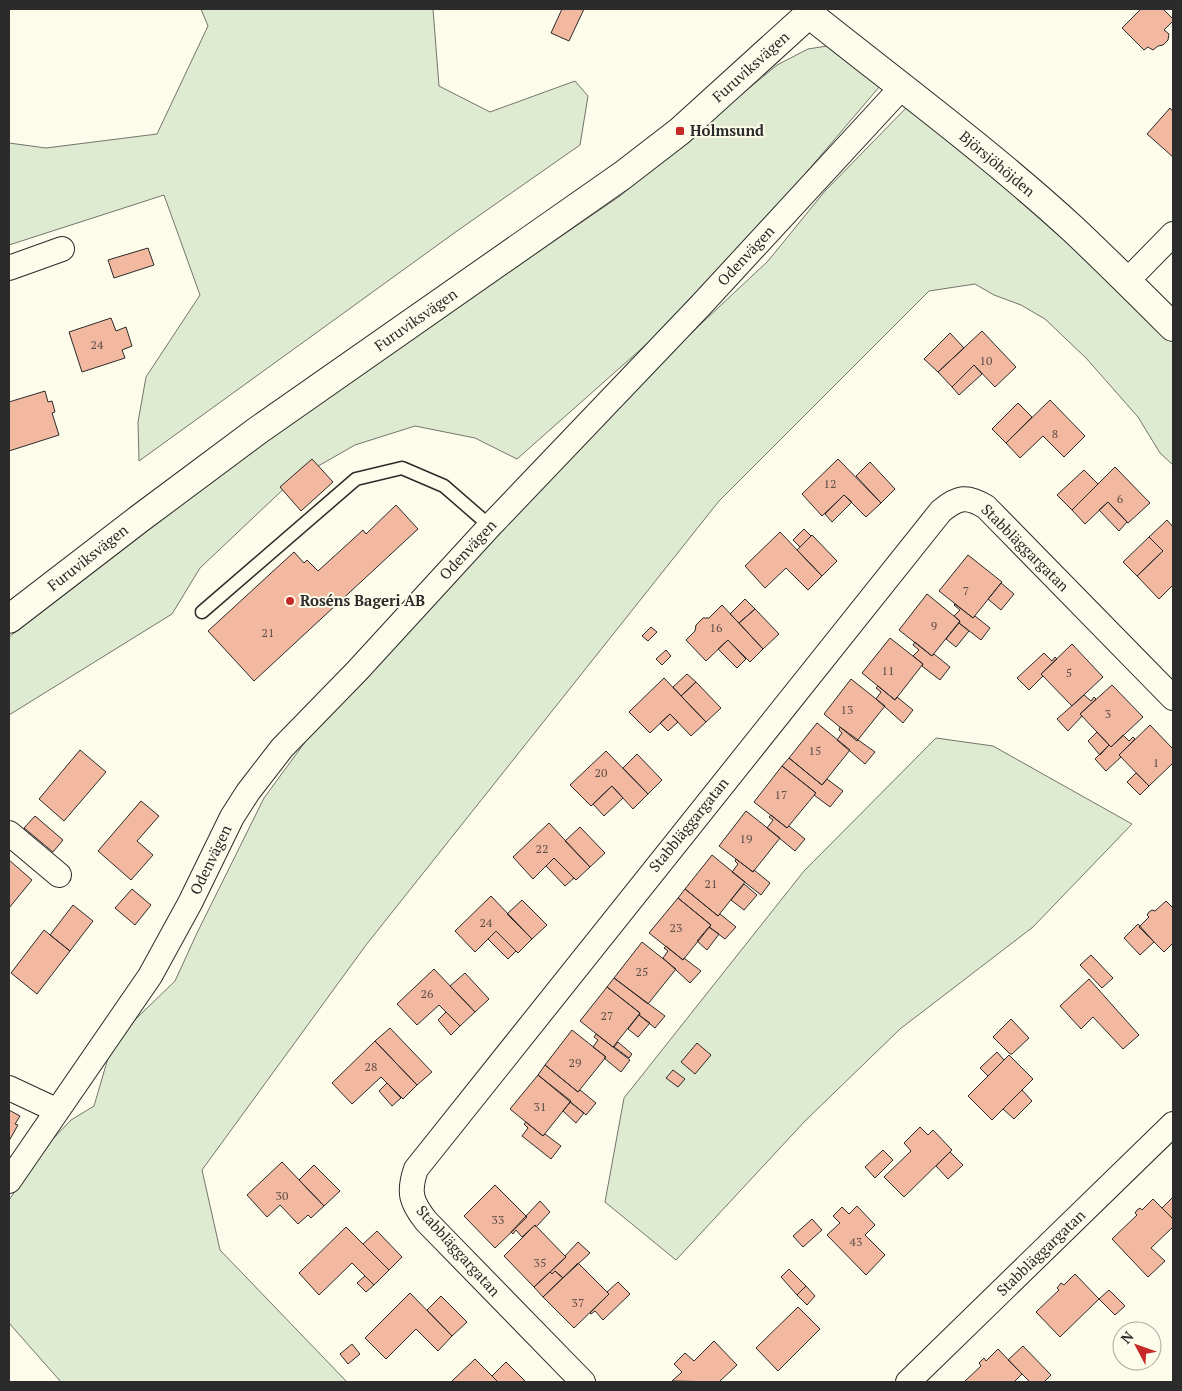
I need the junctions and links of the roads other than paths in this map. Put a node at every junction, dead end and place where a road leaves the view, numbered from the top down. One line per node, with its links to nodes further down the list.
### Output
1 (811, 11): 2 (main road, Björsjöhöjden); 10 (main road, Furuviksvägen)
2 (902, 87): 6 (main road, Björsjöhöjden); 8 (street, Odenvägen)
3 (1173, 234): 6 (street)
4 (62, 249): 5 (street)
5 (9, 268)
6 (1126, 280): 7 (main road, Björsjöhöjden)
7 (1173, 326)
8 (490, 526): 9 (lane); 15 (street, Odenvägen)
9 (202, 612)
10 (9, 619)
11 (1173, 698): 18 (street, Stabbläggargatan)
12 (9, 833): 13 (street)
13 (59, 875)
14 (9, 1088): 15 (street)
15 (56, 1110): 17 (street, Odenvägen)
16 (1173, 1124): 19 (street, Stabbläggargatan)
17 (9, 1181)
18 (583, 1382)
19 (908, 1382)

